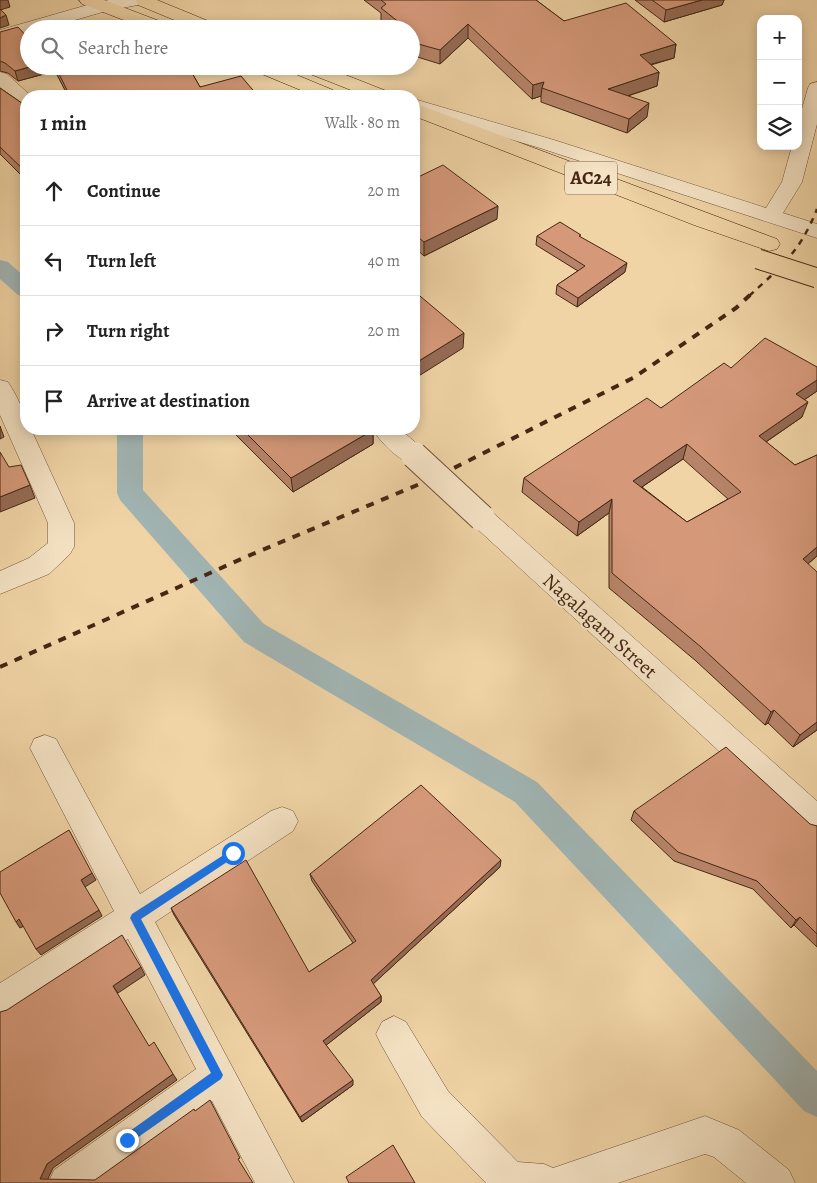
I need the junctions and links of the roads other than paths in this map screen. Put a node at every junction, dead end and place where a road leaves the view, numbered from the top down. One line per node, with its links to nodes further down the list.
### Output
1 (138, 0): 2 (street); 5 (main road)
2 (96, 3): 3 (street); 4 (main road)
3 (47, 20)
4 (140, 20)
5 (189, 20)
6 (20, 29): 7 (street)
7 (0, 36)
8 (280, 75): 12 (main road)
9 (320, 75): 12 (main road)
10 (328, 75): 15 (main road)
11 (0, 78): 16 (street)
12 (306, 86): 14 (main road)
13 (817, 88): 20 (street)
14 (316, 90)
15 (367, 90)
16 (20, 96)
17 (420, 109): 20 (street)
18 (420, 109): 22 (main road, AC24)
19 (420, 131): 22 (main road, AC24)
20 (771, 216): 21 (street)
21 (817, 231)
22 (763, 252): 23 (main road, AC24); 24 (main road, AC24, bridge)
23 (817, 260)
24 (817, 278)
25 (0, 388): 26 (street)
26 (20, 432)
27 (21, 435): 29 (street)
28 (392, 435): 32 (street, Nagalagam Street, bridge)
29 (0, 583)
30 (45, 748): 33 (street)
31 (282, 821): 33 (street)
32 (817, 822)
33 (135, 918): 34 (street); 36 (street)
34 (0, 1003)
35 (394, 1034): 39 (street)
36 (218, 1075): 37 (street); 38 (street)
37 (67, 1183)
38 (275, 1183)
39 (544, 1183)
40 (562, 1183): 41 (street)
41 (776, 1183)

